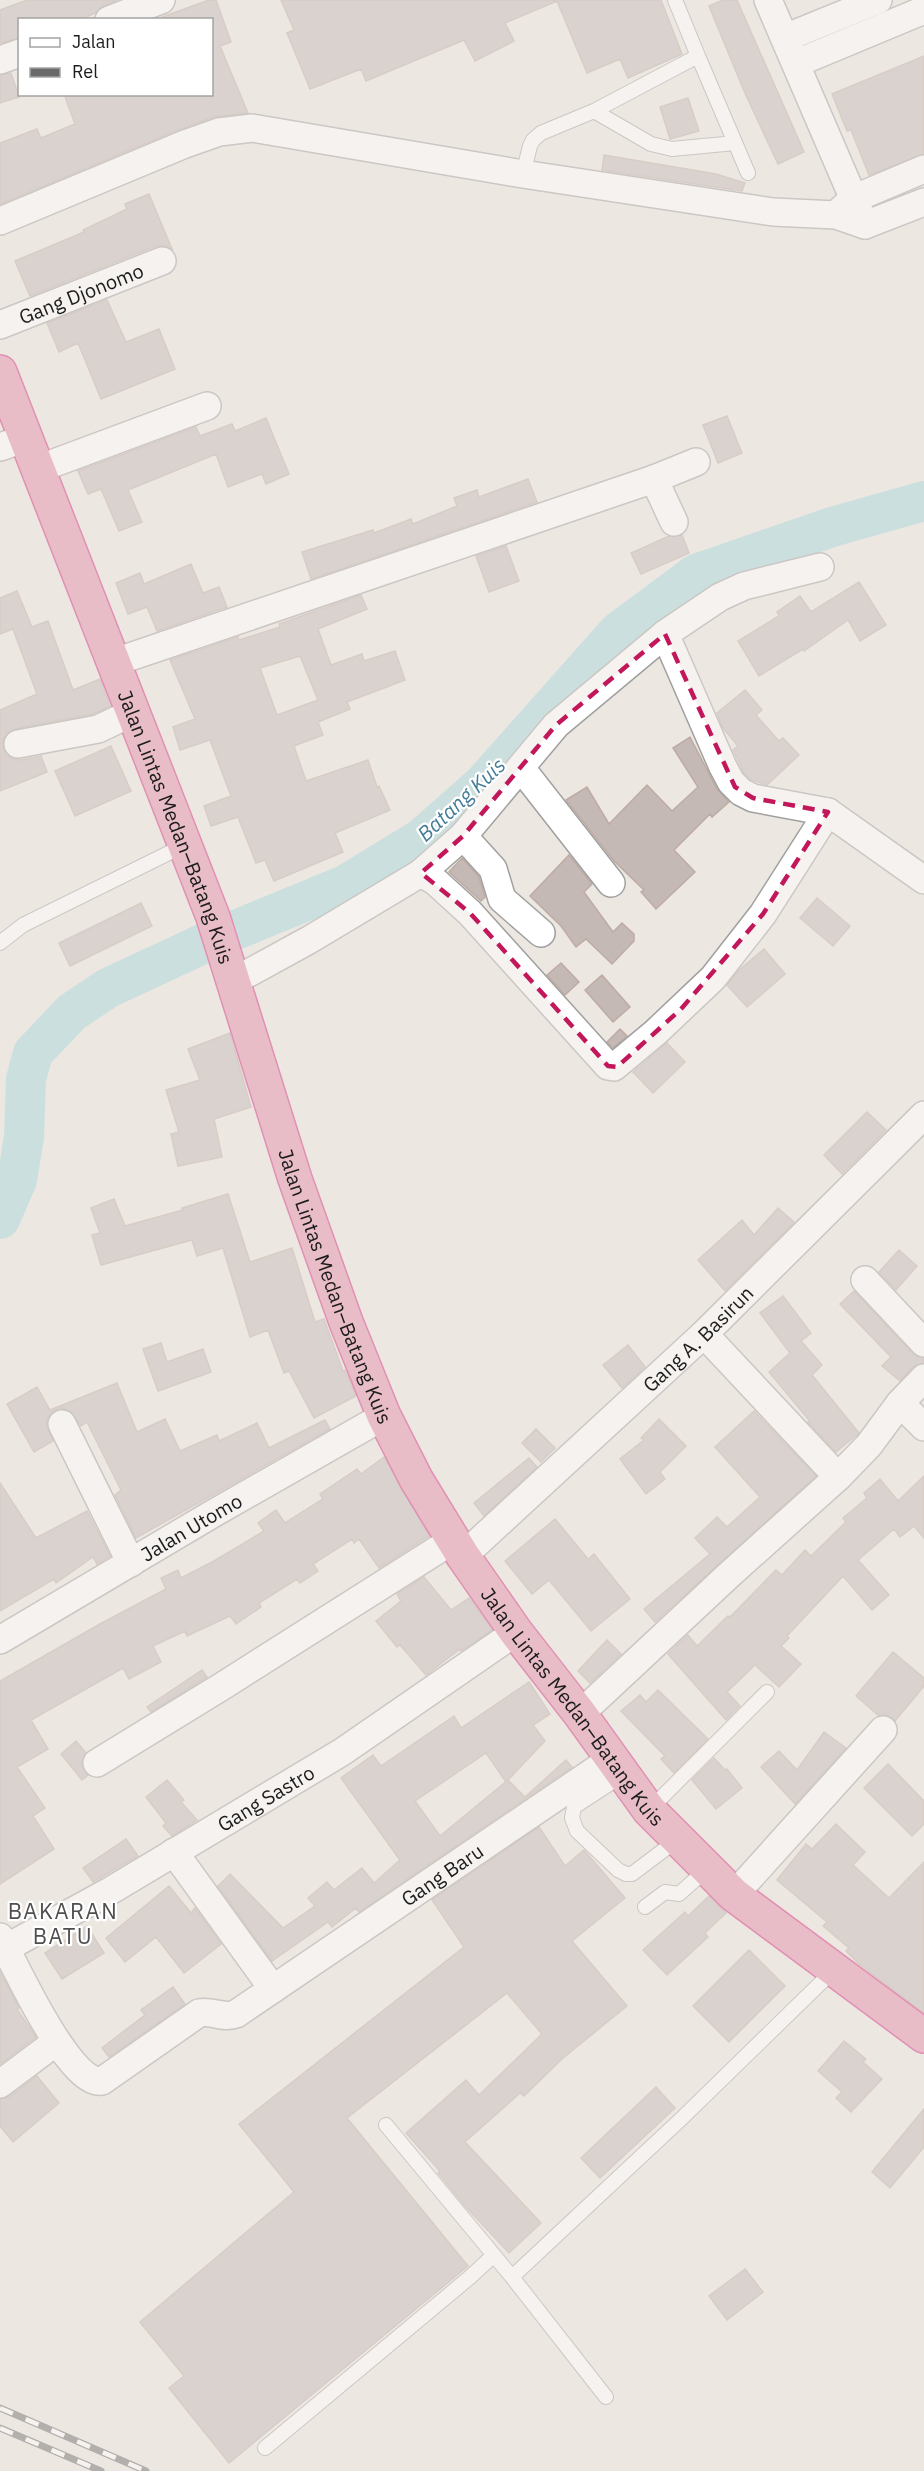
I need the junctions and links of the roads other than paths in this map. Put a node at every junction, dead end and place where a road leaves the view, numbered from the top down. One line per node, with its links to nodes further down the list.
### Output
1 (161, 0): 6 (street)
2 (675, 0): 9 (lane)
3 (768, 0): 7 (street)
4 (878, 0): 7 (street)
5 (924, 10): 11 (street)
6 (114, 18)
7 (785, 39): 11 (street)
8 (18, 54): 10 (street)
9 (698, 56): 12 (lane); 13 (lane)
10 (0, 60)
11 (797, 63): 18 (street)
12 (594, 111): 13 (lane); 16 (lane)
13 (735, 143): 15 (lane)
14 (924, 169): 18 (street)
15 (748, 173)
16 (523, 174): 18 (street); 19 (street)
17 (924, 202): 18 (street)
18 (845, 207)
19 (0, 221)
20 (162, 261): 21 (street, Gang Djonomo)
21 (0, 325)
22 (0, 372): 24 (highway, Jalan Lintas Medan–Batang Kuis)
23 (207, 406): 26 (street)
24 (13, 443): 26 (highway, Jalan Lintas Medan–Batang Kuis)
25 (696, 462): 27 (street)
26 (38, 469): 31 (highway, Jalan Lintas Medan–Batang Kuis)
27 (654, 479): 28 (street); 31 (street)
28 (674, 522)
29 (820, 567): 30 (street)
30 (665, 634): 34 (street); 35 (street)
31 (115, 663): 32 (highway, Jalan Lintas Medan–Batang Kuis)
32 (134, 712): 33 (street); 37 (highway, Jalan Lintas Medan–Batang Kuis)
33 (18, 744)
34 (521, 768): 36 (street); 40 (street)
35 (828, 812): 38 (street); 39 (street)
36 (463, 836): 38 (street); 41 (street)
37 (185, 845): 42 (lane); 43 (highway, Jalan Lintas Medan–Batang Kuis)
38 (421, 873): 43 (street)
39 (924, 880)
40 (611, 882)
41 (541, 933)
42 (0, 943)
43 (230, 968): 50 (highway, Jalan Lintas Medan–Batang Kuis)
44 (924, 1115): 46 (street, Gang A. Basirun)
45 (865, 1280): 47 (street)
46 (704, 1334): 53 (street); 54 (street, Gang A. Basirun)
47 (924, 1343)
48 (924, 1378): 49 (street)
49 (900, 1403): 52 (street); 53 (street)
50 (384, 1416): 54 (highway, Jalan Lintas Medan–Batang Kuis); 55 (street, Jalan Utomo)
51 (62, 1424): 55 (street)
52 (924, 1427)
53 (838, 1477): 59 (street)
54 (458, 1548): 56 (highway, Jalan Lintas Medan–Batang Kuis); 61 (street, Gang A. Basirun)
55 (131, 1563): 57 (street, Jalan Utomo)
56 (516, 1632): 59 (highway, Jalan Lintas Medan–Batang Kuis); 65 (street, Gang Sastro)
57 (0, 1640)
58 (767, 1692): 63 (lane)
59 (580, 1714): 62 (highway, Jalan Lintas Medan–Batang Kuis)
60 (883, 1730): 67 (street)
61 (97, 1763)
62 (617, 1767): 63 (highway, Jalan Lintas Medan–Batang Kuis); 64 (lane); 71 (street, Gang Baru)
63 (650, 1810): 64 (highway, Jalan Lintas Medan–Batang Kuis)
64 (678, 1840): 66 (highway, Jalan Lintas Medan–Batang Kuis)
65 (174, 1852): 69 (street, Gang Sastro); 71 (street)
66 (706, 1870): 67 (highway, Jalan Lintas Medan–Batang Kuis); 68 (lane)
67 (734, 1895): 70 (highway, Jalan Lintas Medan–Batang Kuis)
68 (645, 1907)
69 (3, 1942): 73 (street)
70 (835, 1969): 72 (highway, Jalan Lintas Medan–Batang Kuis); 77 (lane)
71 (273, 1989): 73 (street, Gang Baru)
72 (921, 2028)
73 (56, 2042): 74 (street)
74 (0, 2084)
75 (386, 2125): 76 (lane)
76 (494, 2255): 77 (lane); 79 (lane)
77 (512, 2277): 78 (lane)
78 (606, 2397)
79 (265, 2448)

